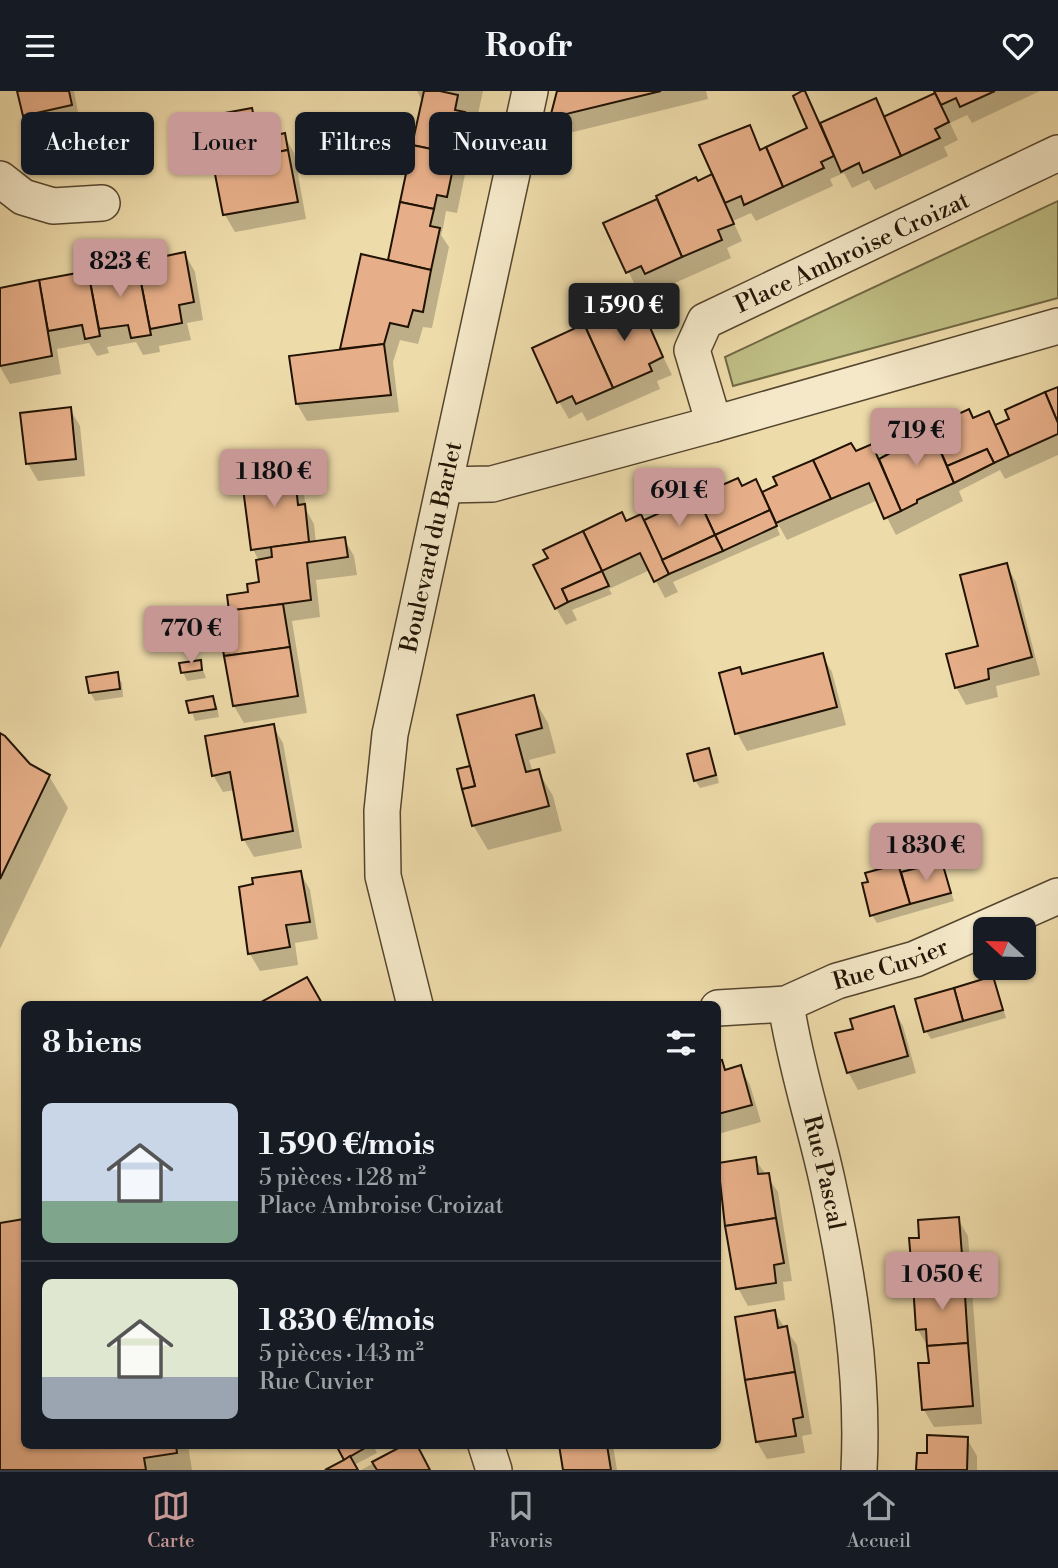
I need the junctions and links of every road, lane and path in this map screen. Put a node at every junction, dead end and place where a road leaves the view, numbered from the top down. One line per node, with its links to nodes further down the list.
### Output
1 (530, 91): 7 (street, Boulevard du Barlet)
2 (1058, 153): 6 (street, Place Ambroise Croizat)
3 (0, 179): 4 (street)
4 (102, 203)
5 (1058, 326): 6 (street)
6 (714, 424): 7 (street)
7 (445, 485): 9 (street, Boulevard du Barlet)
8 (1058, 896): 10 (street, Rue Cuvier)
9 (414, 1001)
10 (786, 1004): 11 (street, Rue Cuvier); 14 (street, Rue Pascal)
11 (721, 1007)
12 (487, 1449): 13 (street)
13 (494, 1470)
14 (859, 1470)

